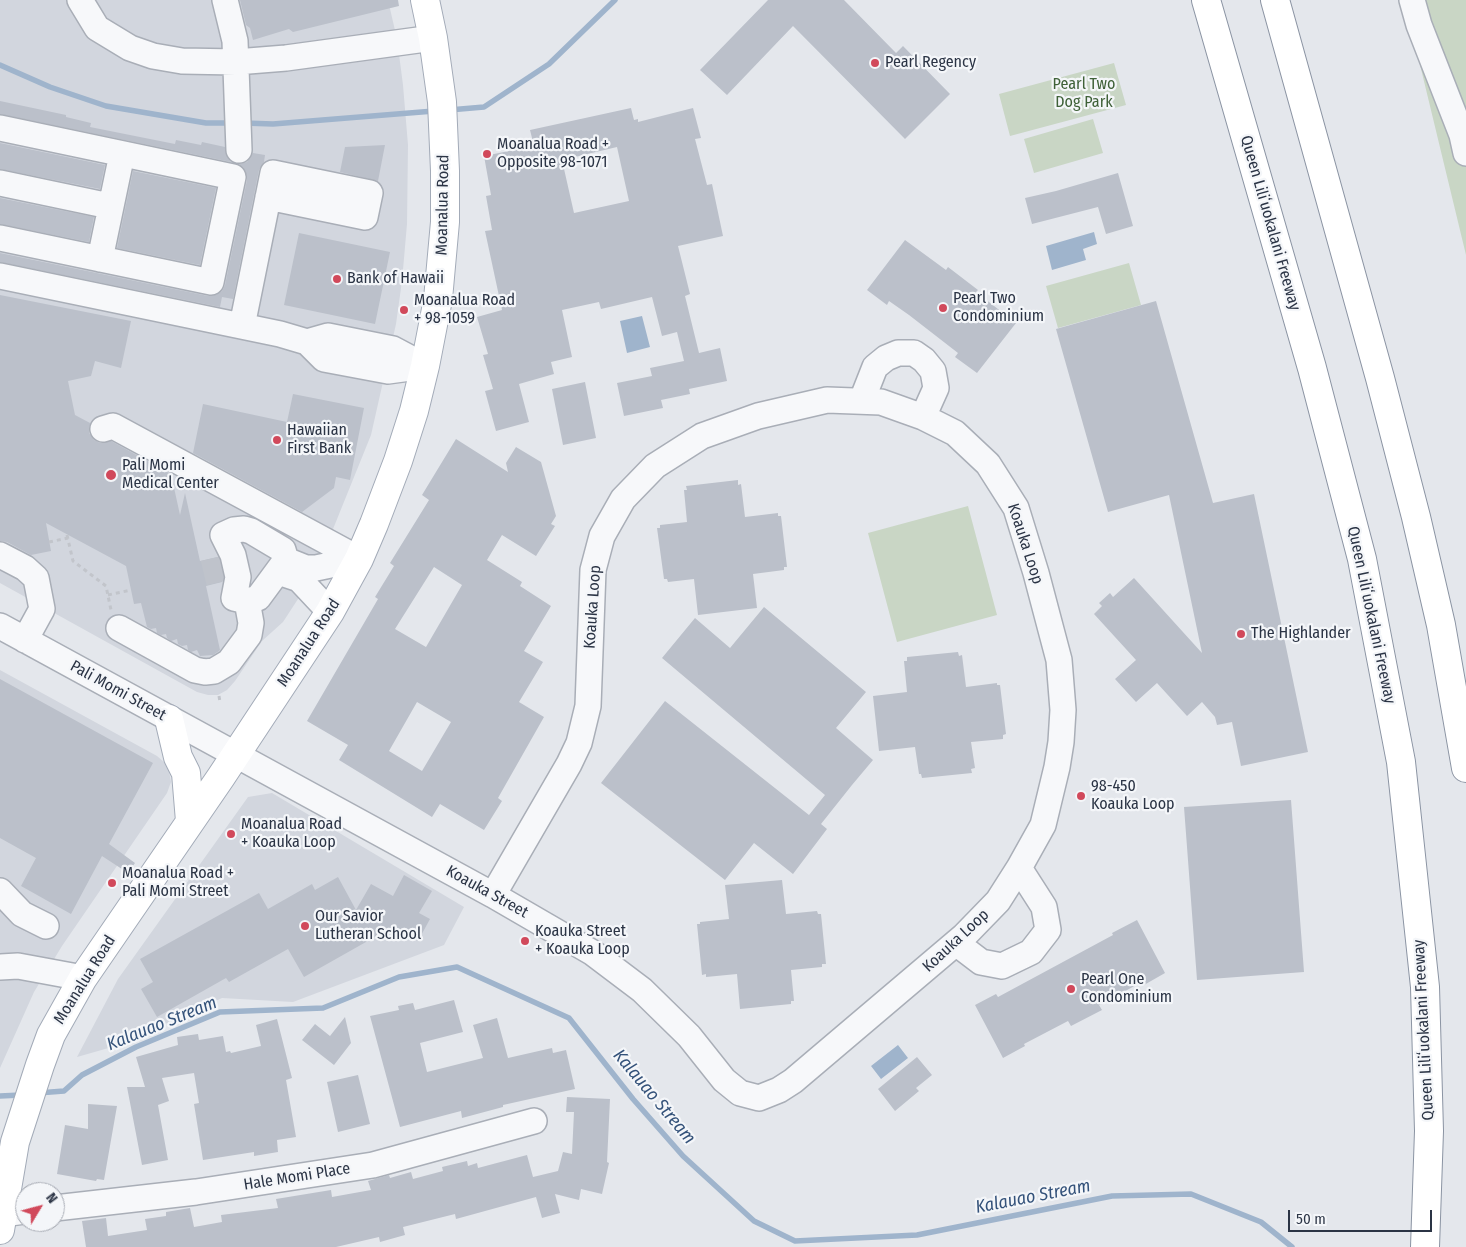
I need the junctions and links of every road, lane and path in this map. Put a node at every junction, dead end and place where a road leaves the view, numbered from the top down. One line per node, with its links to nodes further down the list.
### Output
1 (80, 0): 8 (street)
2 (225, 0): 8 (street)
3 (1206, 0): 54 (main road, Queen Liliʻuokalani Freeway)
4 (1275, 0): 41 (main road)
5 (1412, 0): 11 (street)
6 (428, 1): 7 (main road, Moanalua Road)
7 (433, 38): 8 (street); 20 (main road, Moanalua Road)
8 (237, 71): 10 (street)
9 (0, 128): 12 (street)
10 (239, 150)
11 (1466, 153)
12 (122, 154): 17 (street); 17 (street)
13 (0, 183): 15 (street)
14 (266, 187): 19 (street)
15 (100, 204)
16 (0, 238): 17 (street)
17 (100, 259)
18 (5, 273): 19 (street)
19 (242, 326): 20 (street)
20 (425, 366): 28 (main road, Moanalua Road)
21 (862, 400): 22 (street, Koauka Loop); 22 (street); 45 (street, Koauka Loop)
22 (924, 417): 43 (street, Koauka Loop)
23 (103, 429): 28 (street)
24 (224, 535): 27 (street); 29 (street); 31 (street)
25 (49, 542): 32 (path)
26 (0, 555): 36 (street)
27 (213, 558)
28 (358, 559): 29 (street); 33 (main road, Moanalua Road)
29 (282, 566): 31 (street); 33 (street)
30 (131, 590): 32 (path)
31 (234, 594): 34 (street)
32 (108, 595): 34 (path)
33 (330, 612): 40 (main road, Moanalua Road)
34 (115, 621)
35 (0, 626): 36 (street, Pali Momi Street)
36 (25, 640): 39 (street, Pali Momi Street)
37 (219, 696): 38 (path)
38 (220, 702)
39 (169, 719): 40 (street, Pali Momi Street); 42 (main road)
40 (235, 755): 42 (main road, Moanalua Road); 45 (street, Koauka Street)
41 (1466, 768)
42 (190, 821): 49 (main road, Moanalua Road)
43 (1019, 868): 47 (street, Koauka Loop); 47 (street)
44 (0, 891): 46 (street)
45 (492, 895): 50 (street, Koauka Street)
46 (46, 926)
47 (956, 943): 50 (street, Koauka Loop)
48 (0, 967): 49 (street)
49 (83, 978): 53 (main road, Moanalua Road)
50 (760, 1098)
51 (534, 1121): 52 (street, Hale Momi Place)
52 (65, 1207)
53 (9, 1218)
54 (1425, 1247)

